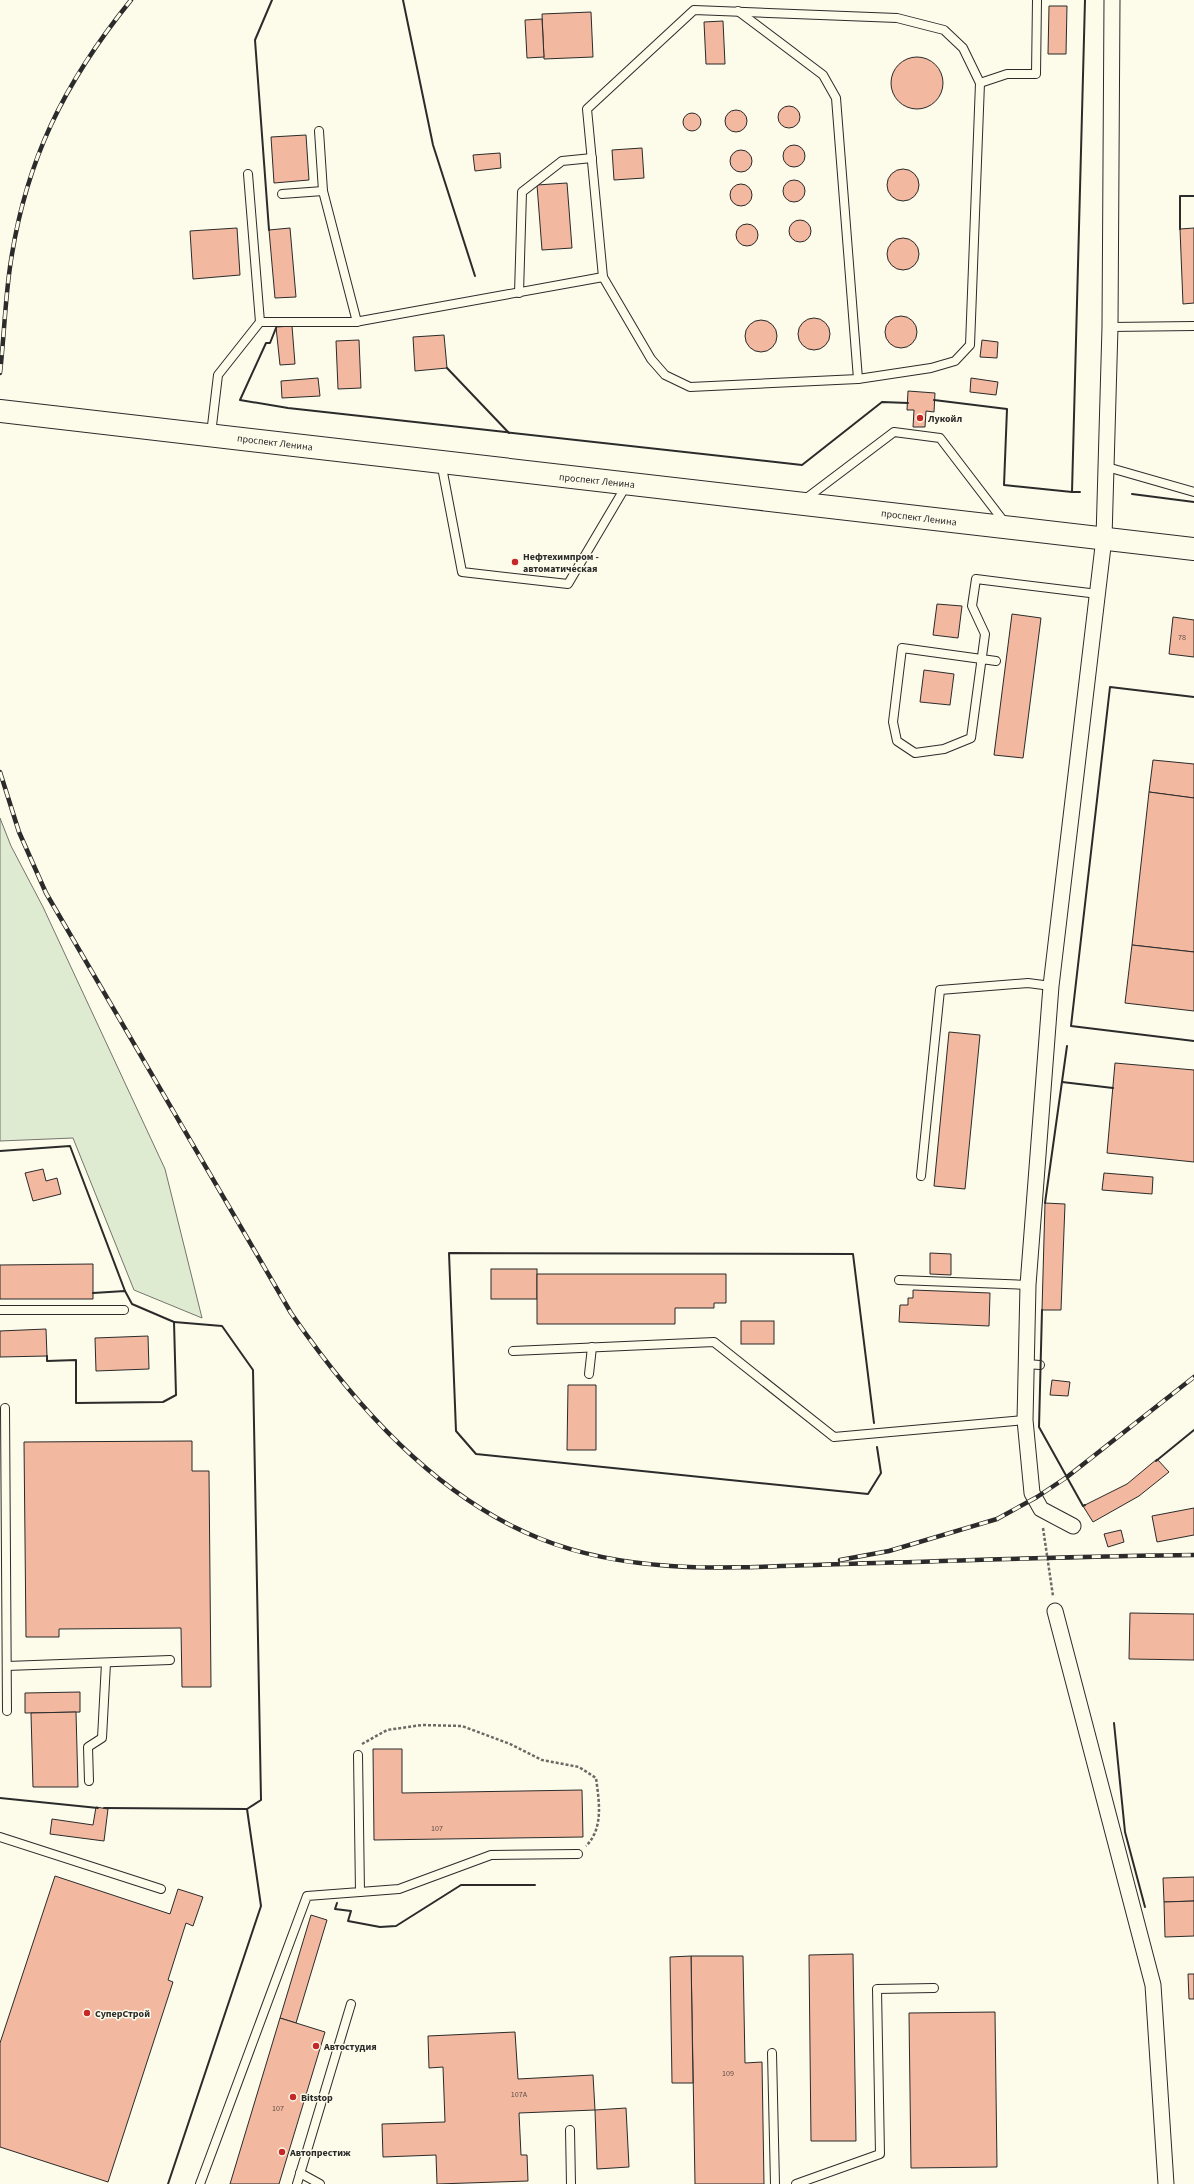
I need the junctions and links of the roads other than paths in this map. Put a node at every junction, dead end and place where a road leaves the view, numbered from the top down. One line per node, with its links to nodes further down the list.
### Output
1 (1037, 0): 4 (lane)
2 (1112, 0): 15 (street)
3 (738, 11): 4 (lane); 6 (lane); 16 (lane)
4 (980, 83): 16 (lane)
5 (319, 131): 8 (lane)
6 (592, 158): 10 (lane); 11 (lane)
7 (248, 174): 12 (lane)
8 (323, 191): 9 (lane); 13 (lane)
9 (282, 194)
10 (603, 277): 11 (lane); 16 (lane)
11 (519, 293): 13 (lane)
12 (260, 322): 13 (lane); 18 (lane)
13 (357, 322)
14 (1194, 326): 15 (lane)
15 (1110, 327): 20 (street)
16 (858, 379)
17 (0, 411): 18 (main road, проспект Ленина)
18 (211, 435): 19 (main road, проспект Ленина)
19 (441, 462): 21 (main road, проспект Ленина); 21 (lane)
20 (1107, 467): 22 (lane); 25 (street)
21 (628, 484): 23 (main road, проспект Ленина)
22 (1194, 492)
23 (801, 503): 24 (main road, проспект Ленина); 24 (lane)
24 (1008, 527): 25 (main road, проспект Ленина)
25 (1104, 538): 26 (main road, проспект Ленина); 27 (street)
26 (1194, 549)
27 (1098, 594): 28 (lane); 30 (street)
28 (982, 659): 28 (lane); 29 (lane)
29 (996, 661)
30 (1051, 986): 31 (lane); 33 (street)
31 (921, 1176)
32 (899, 1280): 33 (lane)
33 (1028, 1285): 40 (street)
34 (0, 1310): 35 (lane)
35 (124, 1310)
36 (592, 1347): 37 (lane); 38 (lane); 40 (lane)
37 (513, 1351)
38 (589, 1374)
39 (5, 1408): 41 (lane)
40 (1025, 1420): 42 (street)
41 (3, 1495): 46 (lane)
42 (1073, 1526)
43 (1054, 1610): 65 (street)
44 (170, 1660): 45 (lane)
45 (106, 1663): 46 (lane); 49 (lane)
46 (7, 1666): 47 (lane)
47 (7, 1711)
48 (358, 1755): 53 (lane)
49 (89, 1780)
50 (0, 1837): 52 (lane)
51 (578, 1854): 53 (lane)
52 (161, 1888)
53 (360, 1892): 59 (lane)
54 (934, 1988): 64 (lane)
55 (351, 2004): 58 (lane)
56 (772, 2053): 63 (lane)
57 (570, 2130): 62 (lane)
58 (300, 2173): 60 (lane); 61 (lane)
59 (200, 2184)
60 (297, 2184)
61 (320, 2184)
62 (571, 2184)
63 (775, 2184)
64 (796, 2184)
65 (1166, 2184)

